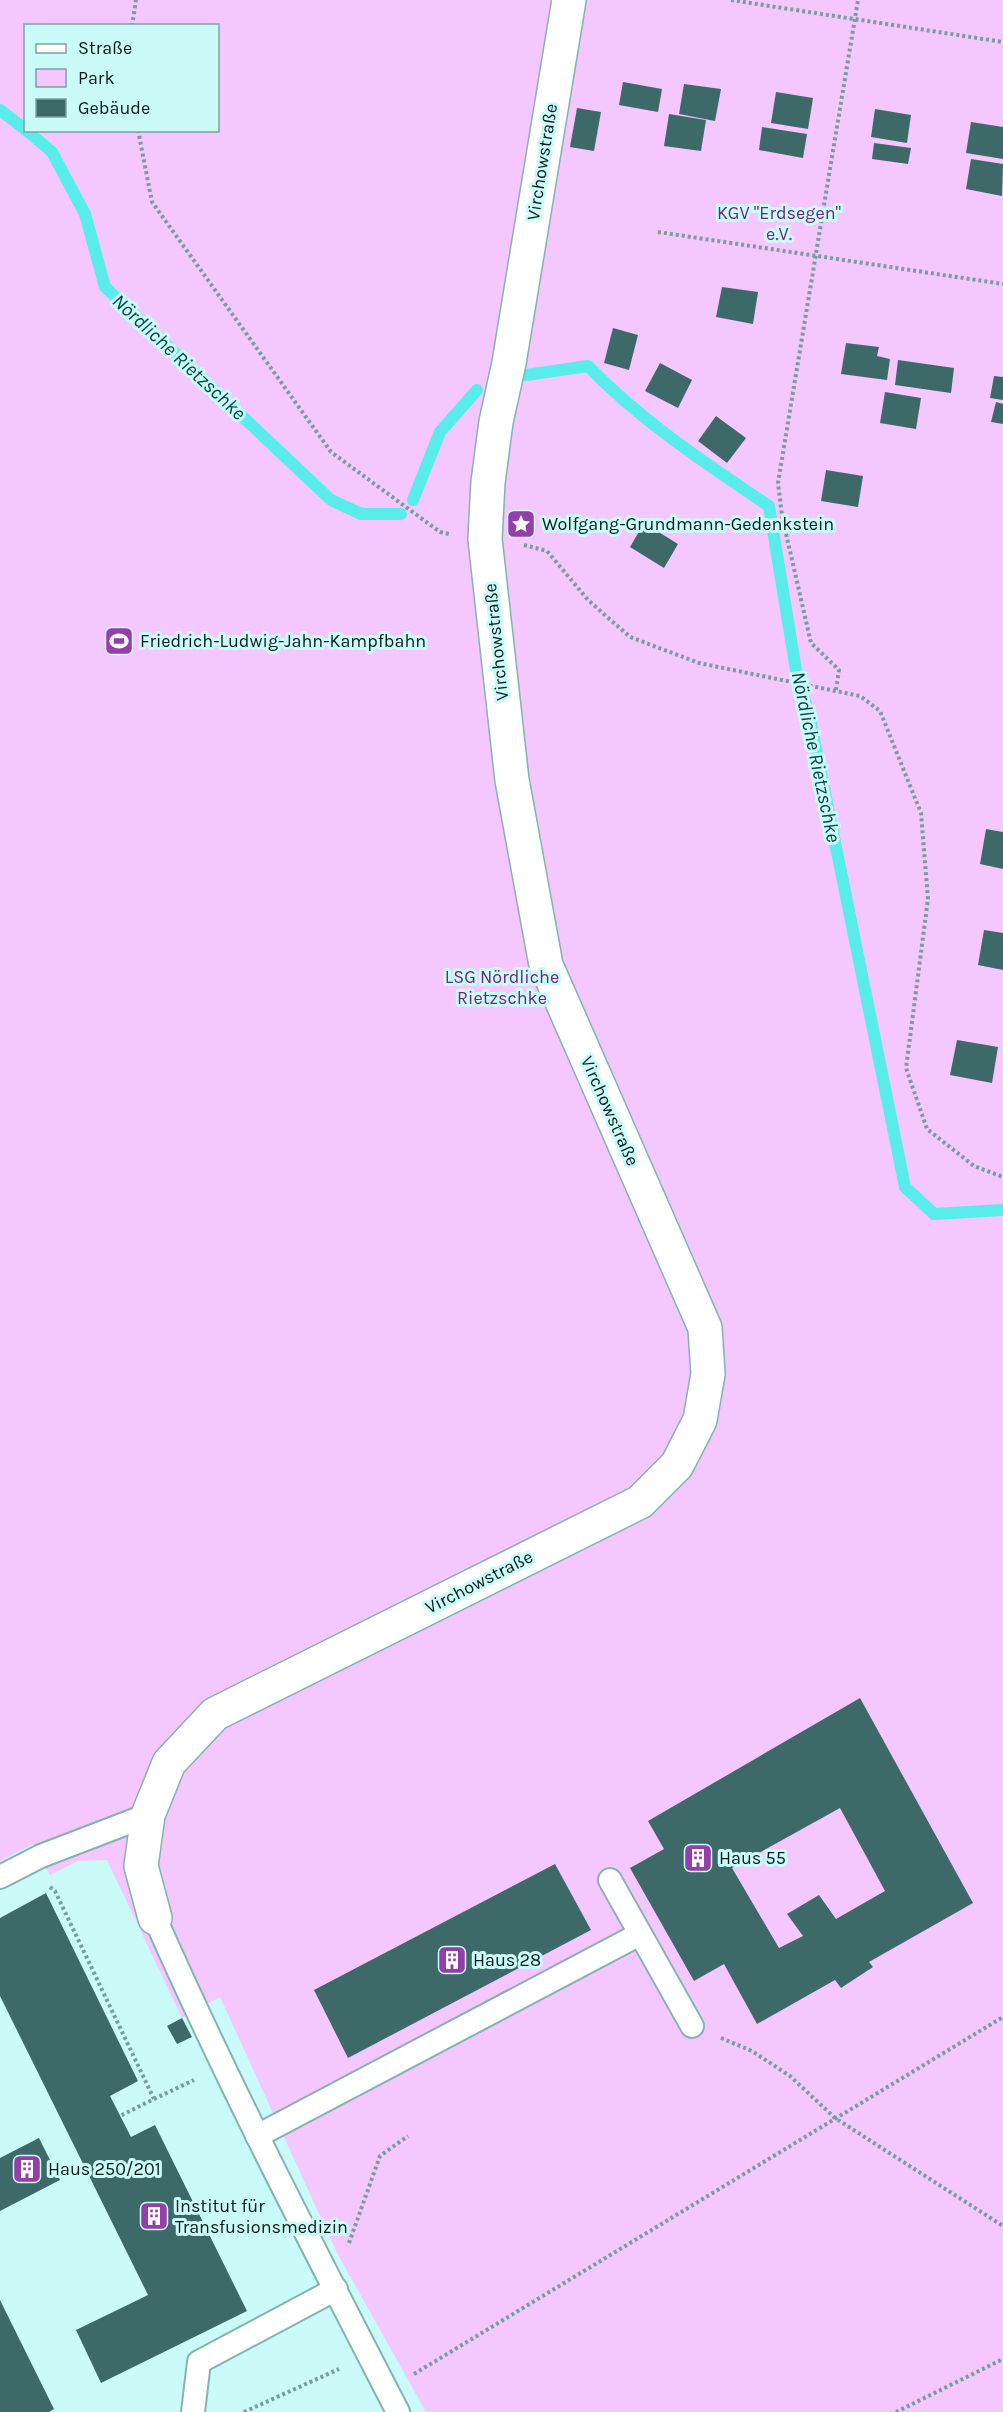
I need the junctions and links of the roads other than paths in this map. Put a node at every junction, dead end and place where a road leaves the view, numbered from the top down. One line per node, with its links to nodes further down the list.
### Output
1 (569, 0): 2 (street, Virchowstraße)
2 (148, 1815): 3 (lane); 5 (street, Virchowstraße)
3 (0, 1877)
4 (610, 1880): 6 (lane)
5 (155, 1918): 8 (lane)
6 (640, 1934): 7 (lane); 8 (lane)
7 (692, 2026)
8 (257, 2136): 9 (lane)
9 (336, 2289): 10 (lane); 11 (lane)
10 (192, 2412)
11 (398, 2412)

